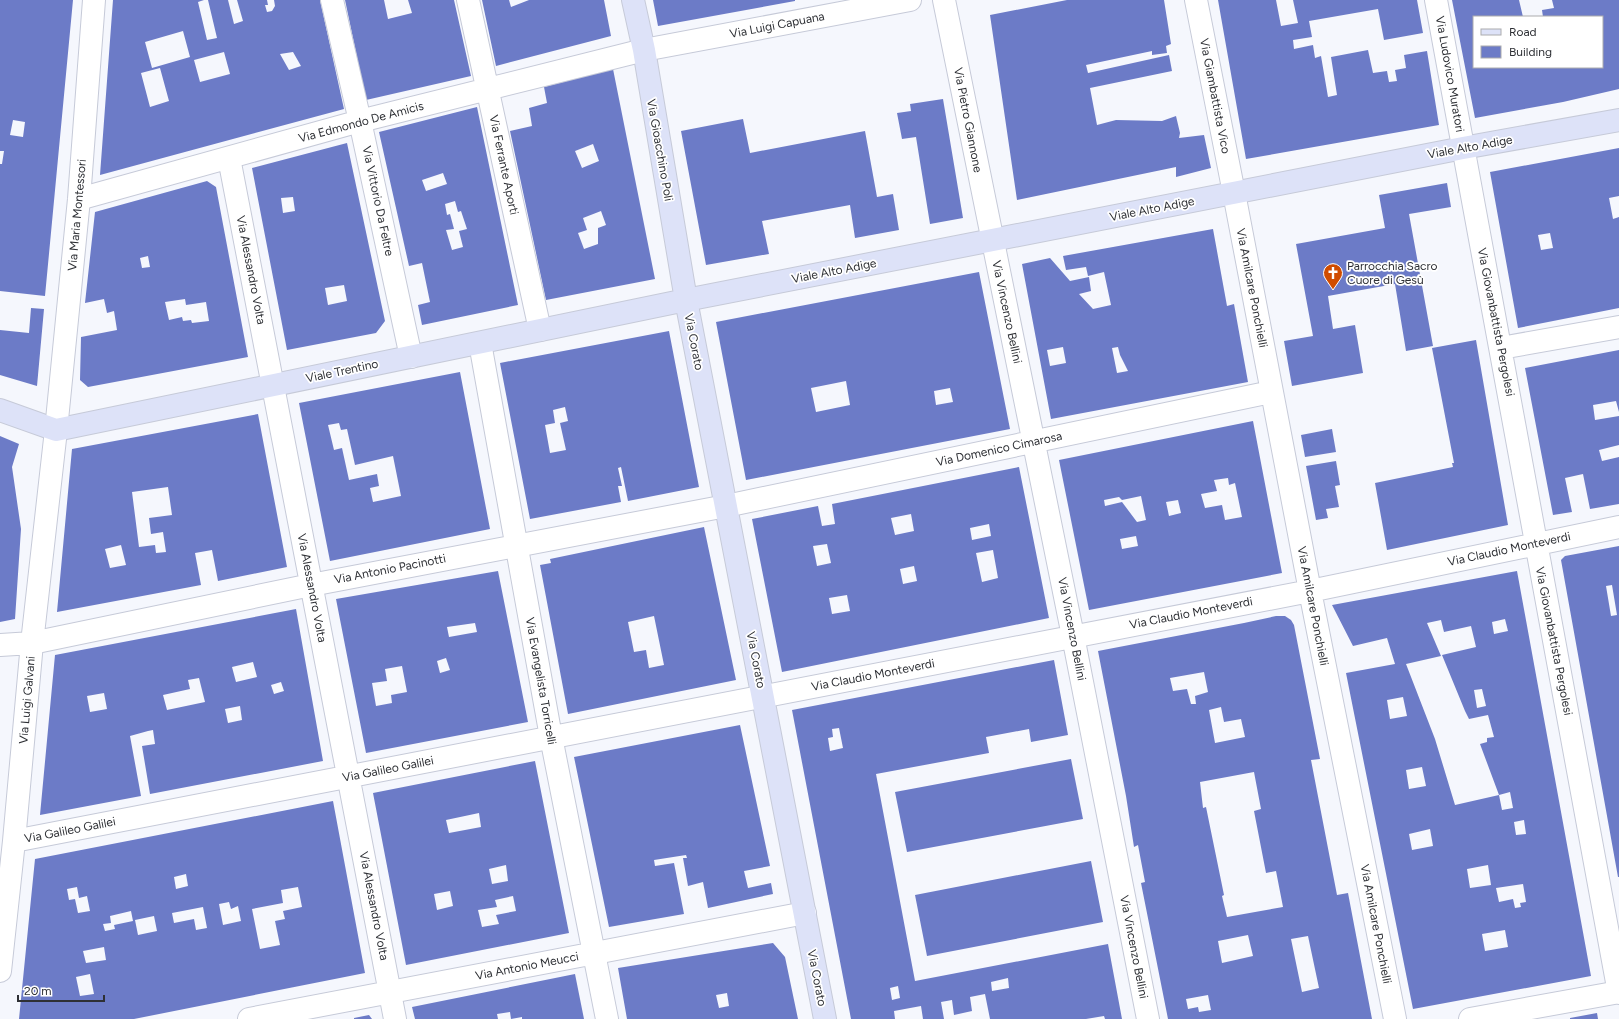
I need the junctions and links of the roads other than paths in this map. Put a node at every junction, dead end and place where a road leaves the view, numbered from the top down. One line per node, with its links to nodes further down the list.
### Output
1 (94, 0): 16 (street, Via Maria Montessori)
2 (332, 0): 12 (street, Via Vittorio Da Feltre)
3 (468, 0): 10 (street, Via Ferrante Aporti)
4 (633, 0): 9 (street, Via Gioacchino Poli)
5 (910, 0): 9 (street, Via Luigi Capuana)
6 (944, 0): 17 (street, Via Pietro Giannone)
7 (1196, 0): 15 (street, Via Giambattista Vico)
8 (1436, 0): 13 (street, Via Ludovico Muratori)
9 (644, 50): 10 (street, Via Edmondo De Amicis); 18 (street, Via Gioacchino Poli)
10 (487, 89): 12 (street, Via Edmondo De Amicis); 20 (street, Via Ferrante Aporti)
11 (1619, 120): 13 (street, Viale Alto Adige)
12 (360, 121): 14 (street, Via Edmondo De Amicis); 23 (street, Via Vittorio Da Feltre)
13 (1463, 148): 15 (street, Viale Alto Adige); 22 (street, Via Giovanbattista Pergolesi)
14 (229, 158): 16 (street, Via Edmondo De Amicis); 24 (street, Via Alessandro Volta)
15 (1234, 193): 17 (street, Viale Alto Adige); 25 (street, Via Amilcare Ponchielli)
16 (79, 199): 27 (street, Via Maria Montessori)
17 (992, 240): 18 (street, Viale Alto Adige); 28 (street, Via Vincenzo Bellini)
18 (686, 300): 20 (street, Viale Trentino); 29 (street, Via Corato)
19 (1619, 327): 22 (street)
20 (540, 330): 21 (street, Viale Trentino)
21 (480, 343): 23 (street, Viale Trentino); 32 (street, Via Evangelista Torricelli)
22 (1501, 348): 31 (street, Via Giovanbattista Pergolesi)
23 (412, 357): 24 (street, Viale Trentino)
24 (273, 385): 27 (street, Viale Trentino); 33 (street, Via Alessandro Volta)
25 (1271, 392): 28 (street, Via Domenico Cimarosa); 34 (street, Via Amilcare Ponchielli)
26 (0, 410): 27 (street)
27 (56, 430): 36 (street, Via Luigi Galvani)
28 (1034, 441): 29 (street, Via Domenico Cimarosa); 35 (street, Via Vincenzo Bellini)
29 (726, 506): 32 (street, Via Antonio Pacinotti); 38 (street, Via Corato)
30 (1619, 527): 31 (street, Via Claudio Monteverdi)
31 (1536, 544): 34 (street, Via Claudio Monteverdi); 46 (street, Via Giovanbattista Pergolesi)
32 (516, 545): 33 (street, Via Antonio Pacinotti); 39 (street, Via Evangelista Torricelli)
33 (312, 585): 36 (street, Via Antonio Pacinotti); 40 (street, Via Alessandro Volta)
34 (1310, 591): 35 (street, Via Claudio Monteverdi); 52 (street, Via Amilcare Ponchielli)
35 (1073, 636): 38 (street, Via Claudio Monteverdi); 51 (street, Via Vincenzo Bellini)
36 (32, 642): 37 (street, Via Antonio Pacinotti); 41 (street, Via Luigi Galvani)
37 (0, 646)
38 (763, 696): 39 (street, Via Galileo Galilei); 42 (street, Via Corato)
39 (551, 737): 40 (street, Via Galileo Galilei); 43 (street, Via Evangelista Torricelli)
40 (349, 776): 41 (street, Via Galileo Galilei); 45 (street, Via Alessandro Volta)
41 (14, 841): 44 (street, Via Luigi Galvani)
42 (805, 913): 43 (street, Via Antonio Meucci); 50 (street, Via Corato)
43 (595, 953): 45 (street, Via Antonio Meucci); 49 (street, Via Evangelista Torricelli)
44 (0, 971)
45 (390, 992): 47 (street, Via Antonio Meucci); 48 (street, Via Alessandro Volta)
46 (1619, 992): 53 (street)
47 (249, 1019)
48 (396, 1019)
49 (607, 1019)
50 (825, 1019)
51 (1148, 1019)
52 (1395, 1019)
53 (1470, 1019)

